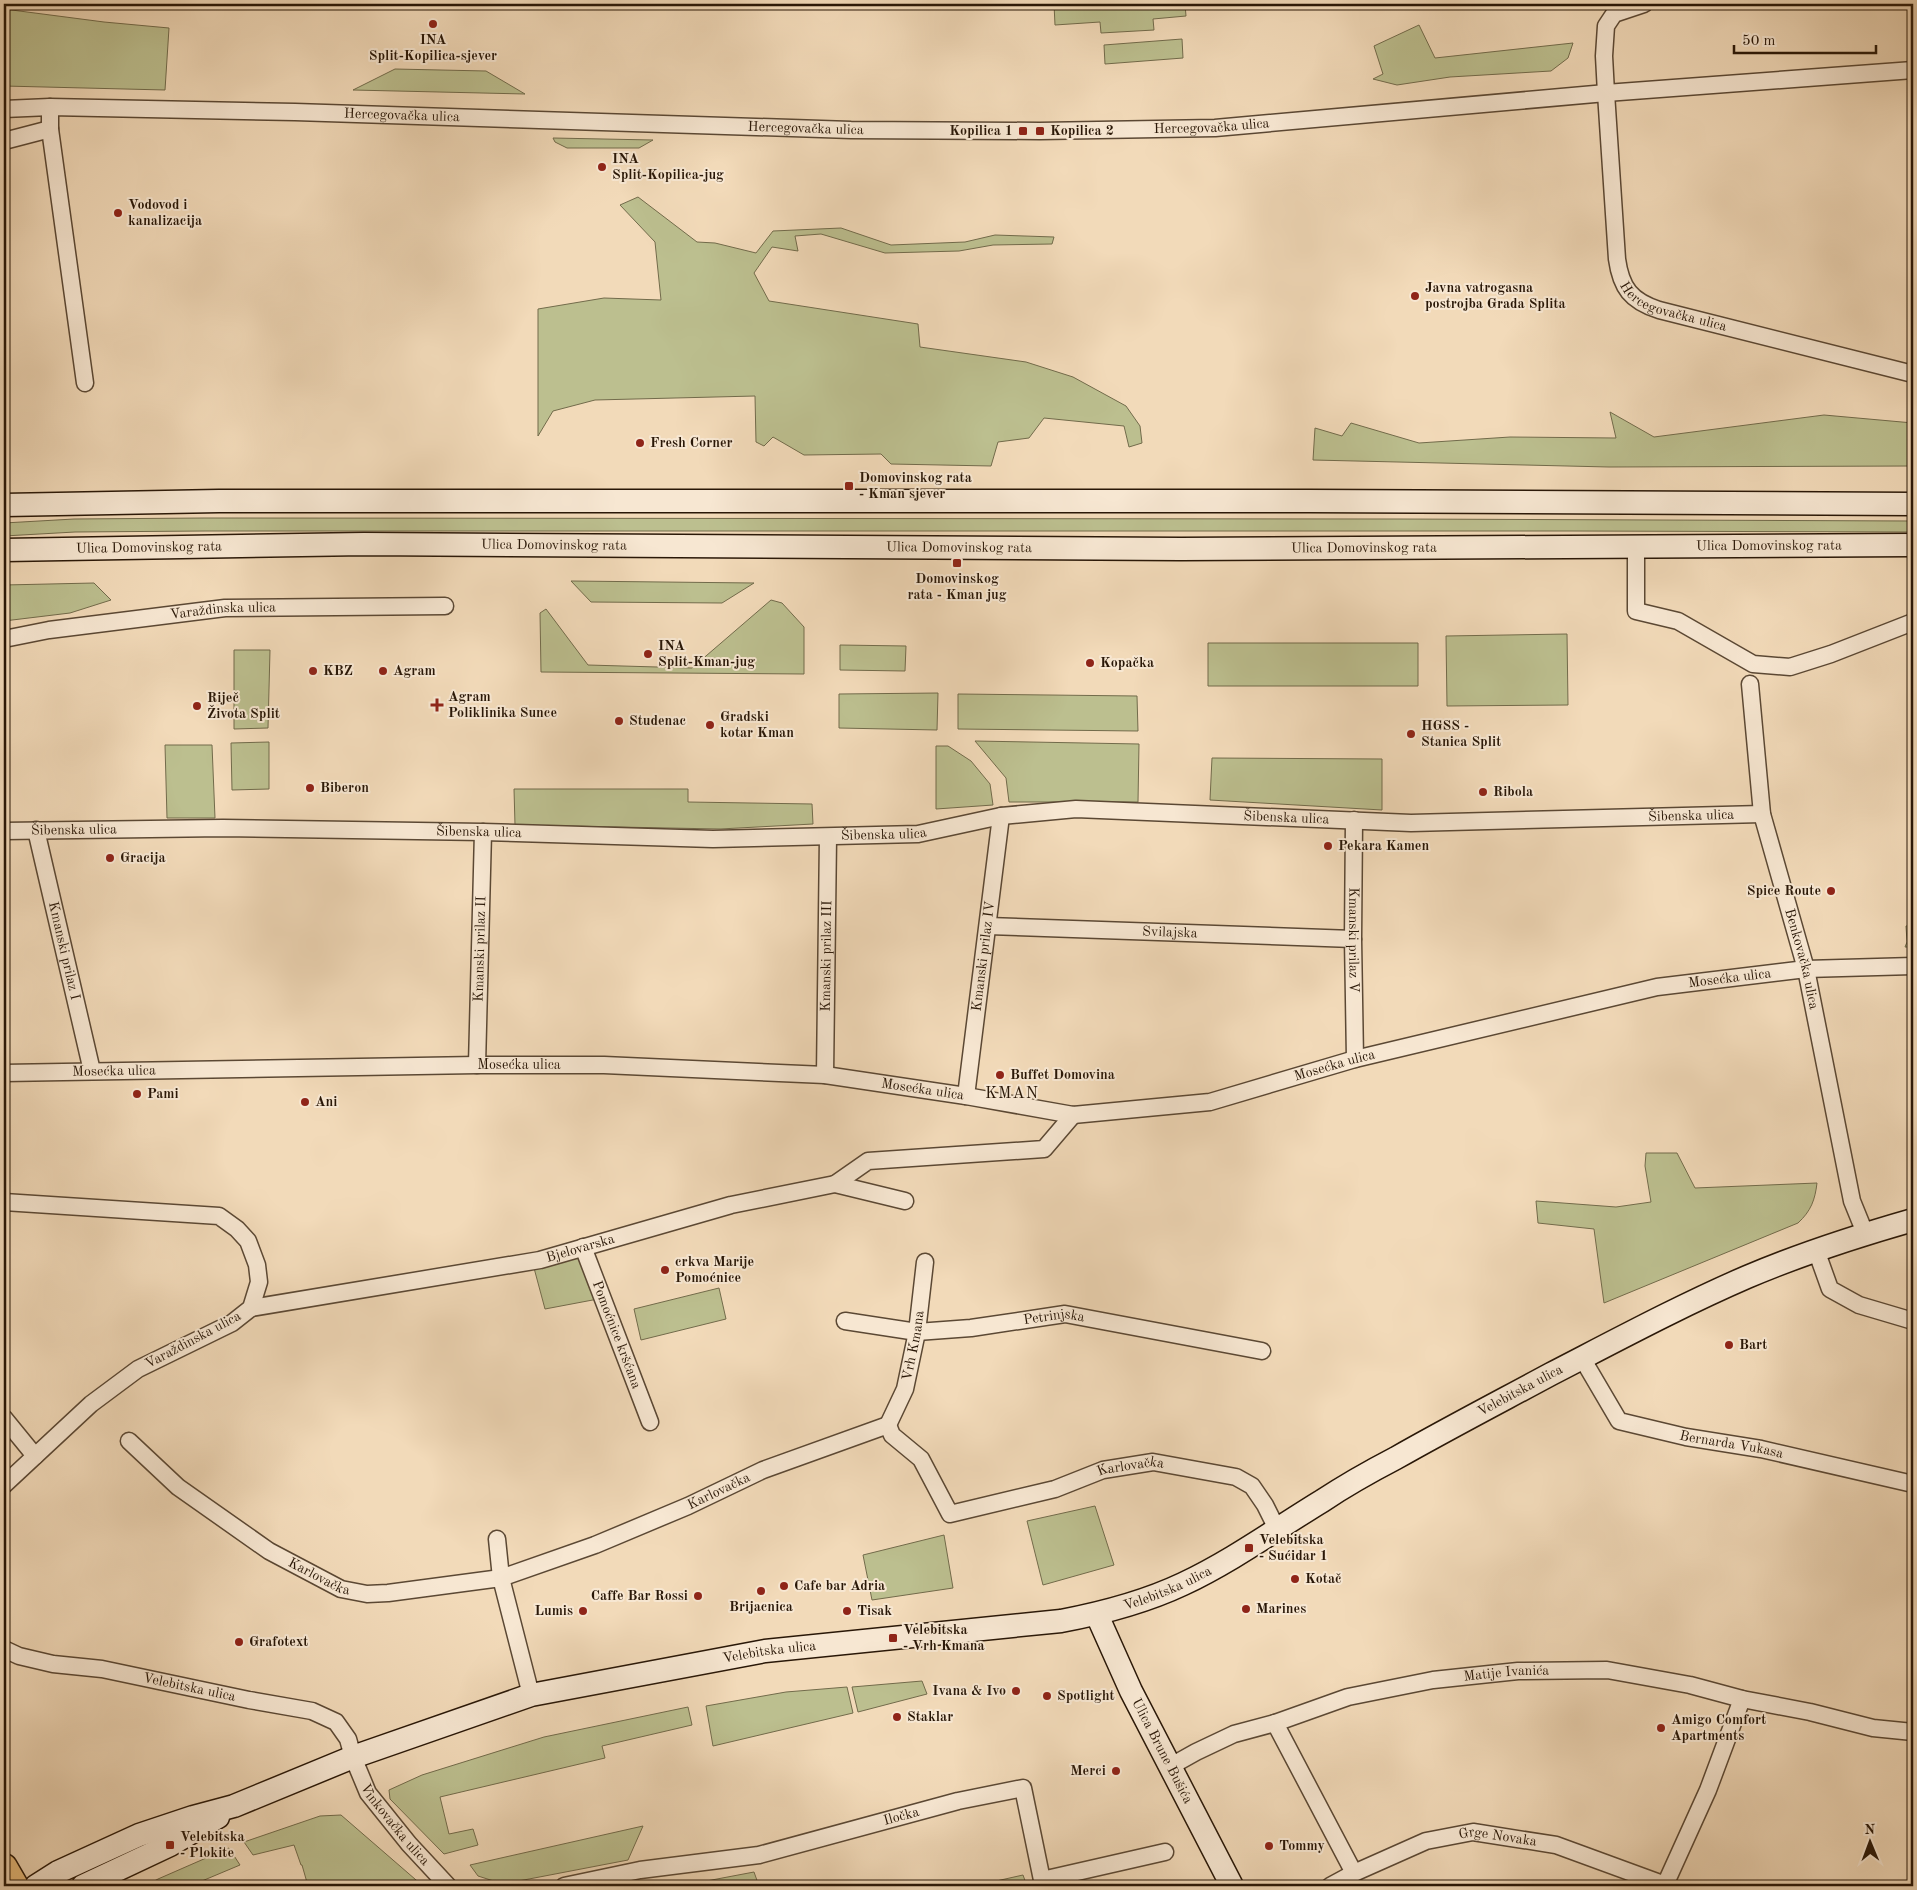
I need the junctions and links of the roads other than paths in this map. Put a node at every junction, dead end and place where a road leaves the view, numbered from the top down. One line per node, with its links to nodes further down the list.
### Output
1 (1644, 4): 3 (street, Hercegovačka ulica)
2 (1913, 70): 3 (street, Hercegovačka ulica)
3 (1606, 93): 4 (street, Hercegovačka ulica); 8 (street, Hercegovačka ulica)
4 (50, 107): 5 (street, Hercegovačka ulica); 6 (street)
5 (4, 109)
6 (50, 129): 7 (street); 9 (street)
7 (4, 141)
8 (1913, 374)
9 (85, 383)
10 (1913, 504): 11 (main road)
11 (4, 506)
12 (1913, 545): 13 (main road, Ulica Domovinskog rata)
13 (1636, 546): 14 (main road, Ulica Domovinskog rata); 16 (street)
14 (4, 550)
15 (444, 606): 17 (street, Varaždinska ulica)
16 (1913, 622)
17 (4, 639)
18 (1750, 684): 19 (street, Benkovačka ulica)
19 (1762, 814): 21 (street, Šibenska ulica); 29 (street, Benkovačka ulica)
20 (1001, 816): 21 (street, Šibenska ulica); 25 (street, Šibenska ulica); 26 (street, Kmanski prilaz IV)
21 (1354, 820): 27 (street, Kmanski prilaz V)
22 (36, 830): 23 (street, Šibenska ulica); 24 (street, Šibenska ulica); 32 (street, Kmanski prilaz I)
23 (4, 831)
24 (483, 832): 25 (street, Šibenska ulica); 31 (street, Kmanski prilaz II)
25 (828, 837): 34 (street, Kmanski prilaz III)
26 (988, 926): 27 (street, Svilajska); 35 (street, Kmanski prilaz IV)
27 (1353, 939): 30 (street, Kmanski prilaz V)
28 (1913, 966): 29 (street, Mosećka ulica)
29 (1806, 969): 30 (street, Mosećka ulica); 41 (street, Benkovačka ulica)
30 (1354, 1059): 36 (street, Mosećka ulica)
31 (477, 1065): 32 (street, Mosećka ulica); 34 (street, Mosećka ulica)
32 (92, 1071): 33 (street, Mosećka ulica)
33 (4, 1073)
34 (825, 1075): 35 (street, Mosećka ulica)
35 (966, 1096): 36 (street, Mosećka ulica)
36 (1073, 1115): 37 (street)
37 (835, 1184): 38 (street, Bjelovarska); 42 (street, Bjelovarska)
38 (905, 1201)
39 (4, 1202): 45 (street, Varaždinska ulica)
40 (1913, 1220): 41 (main road, Velebitska ulica)
41 (1865, 1234): 43 (main road, Velebitska ulica)
42 (583, 1247): 45 (street, Bjelovarska); 52 (street, Pomoćnice kršćana)
43 (1816, 1250): 47 (street); 50 (main road, Velebitska ulica)
44 (925, 1262): 48 (street, Vrh Kmana)
45 (251, 1308): 55 (street, Varaždinska ulica)
46 (845, 1321): 48 (street, Petrinjska)
47 (1913, 1321)
48 (917, 1332): 49 (street, Petrinjska); 53 (street, Vrh Kmana)
49 (1262, 1351)
50 (1582, 1358): 56 (street, Bernarda Vukasa); 58 (main road, Velebitska ulica)
51 (4, 1418): 55 (street)
52 (650, 1422)
53 (888, 1425): 58 (street, Karlovačka); 60 (street, Karlovačka)
54 (129, 1441): 60 (street, Karlovačka)
55 (35, 1456): 57 (street, Varaždinska ulica)
56 (1913, 1484)
57 (4, 1485)
58 (1277, 1529): 61 (main road, Velebitska ulica)
59 (497, 1539): 60 (street)
60 (501, 1578): 63 (street)
61 (1097, 1615): 63 (main road, Velebitska ulica); 68 (main road, Ulica Brune Bušića)
62 (4, 1648): 67 (street, Velebitska ulica)
63 (531, 1694): 67 (main road, Velebitska ulica)
64 (1742, 1699): 65 (street, Matije Ivanića); 66 (street, Matije Ivanića); 80 (street)
65 (1275, 1723): 68 (street, Matije Ivanića); 72 (street)
66 (1913, 1732)
67 (353, 1757): 69 (main road, Velebitska ulica); 76 (street, Vinkovačka ulica)
68 (1171, 1766): 78 (main road, Ulica Brune Bušića)
69 (234, 1806): 74 (main road, Velebitska ulica); 75 (main road, Velebitska ulica)
70 (1165, 1852): 77 (street, Iločka)
71 (4, 1867): 73 (main road)
72 (1354, 1872): 79 (street, Grge Novaka); 80 (street, Grge Novaka)
73 (15, 1886)
74 (36, 1886)
75 (83, 1886)
76 (448, 1886)
77 (564, 1886)
78 (1232, 1886)
79 (1330, 1886)
80 (1667, 1886)

